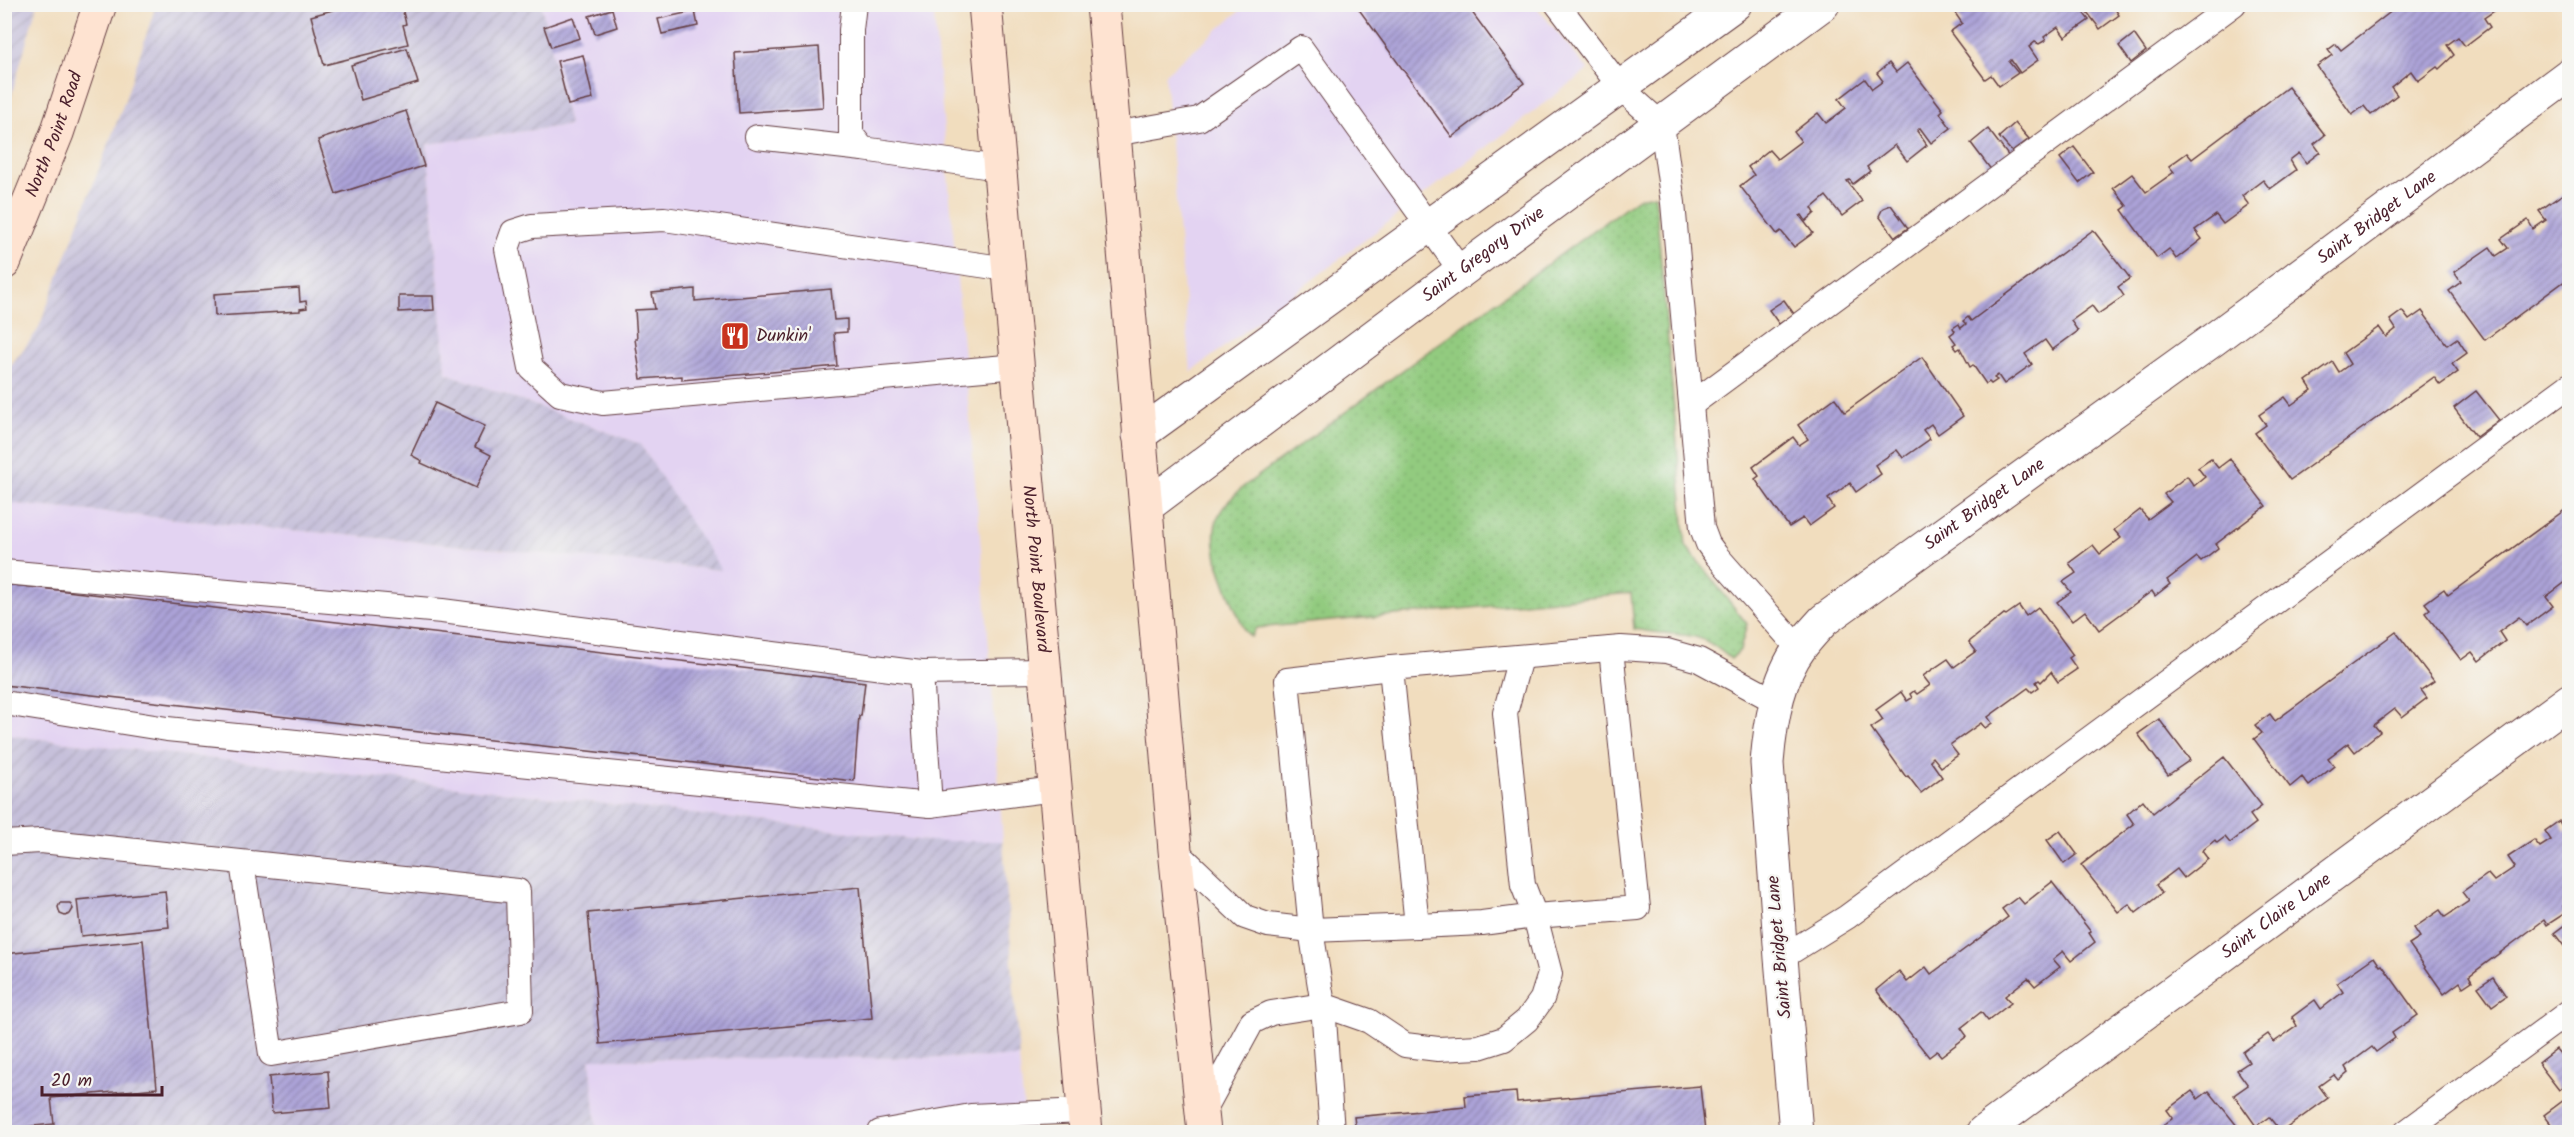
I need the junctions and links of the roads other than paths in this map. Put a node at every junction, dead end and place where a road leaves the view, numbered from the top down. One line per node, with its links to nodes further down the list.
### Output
1 (100, 4): 17 (main road, North Point Road)
2 (854, 4): 14 (lane)
3 (985, 4): 15 (main road, North Point Boulevard)
4 (1103, 4): 12 (main road)
5 (1557, 4): 10 (lane)
6 (1735, 4): 10 (street)
7 (1823, 4): 11 (street, Saint Gregory Drive)
8 (2234, 4): 22 (lane)
9 (2570, 74): 27 (street, Saint Bridget Lane)
10 (1621, 88): 11 (lane); 16 (street)
11 (1662, 125): 19 (street, Saint Gregory Drive); 22 (lane)
12 (1114, 134): 16 (lane); 23 (main road)
13 (757, 137): 14 (lane)
14 (863, 149): 15 (lane)
15 (999, 168): 18 (main road, North Point Boulevard)
16 (1430, 225): 19 (lane); 23 (street)
17 (4, 263)
18 (1008, 269): 20 (main road, North Point Boulevard); 20 (lane)
19 (1461, 271): 24 (street, Saint Gregory Drive)
20 (1017, 366): 30 (main road, North Point Boulevard)
21 (2570, 385): 43 (lane)
22 (1692, 404): 27 (lane)
23 (1139, 435): 24 (main road)
24 (1147, 506): 38 (main road)
25 (4, 572): 31 (lane)
26 (1611, 649): 28 (lane); 33 (lane); 40 (lane)
27 (1799, 649): 33 (street, Saint Bridget Lane)
28 (1520, 658): 29 (lane); 40 (lane)
29 (1391, 668): 41 (lane); 42 (lane)
30 (1044, 671): 31 (lane); 35 (main road, North Point Boulevard)
31 (921, 673): 36 (lane)
32 (2570, 700): 52 (street, Saint Claire Lane)
33 (1777, 702): 43 (street, Saint Bridget Lane)
34 (4, 703): 36 (lane)
35 (1055, 789): 36 (lane); 46 (main road, North Point Boulevard)
36 (930, 805)
37 (4, 843): 39 (lane)
38 (1176, 850): 42 (lane); 47 (main road)
39 (242, 863): 39 (lane)
40 (1535, 916): 41 (lane); 44 (lane)
41 (1417, 926): 42 (lane)
42 (1311, 930): 44 (lane)
43 (1781, 958): 51 (street, Saint Bridget Lane)
44 (1323, 1005): 47 (lane); 50 (lane)
45 (2570, 1011): 53 (lane)
46 (1085, 1122): 48 (lane)
47 (1203, 1124)
48 (932, 1128): 49 (lane)
49 (880, 1132)
50 (1332, 1132)
51 (1796, 1132)
52 (1983, 1132)
53 (2406, 1132)

